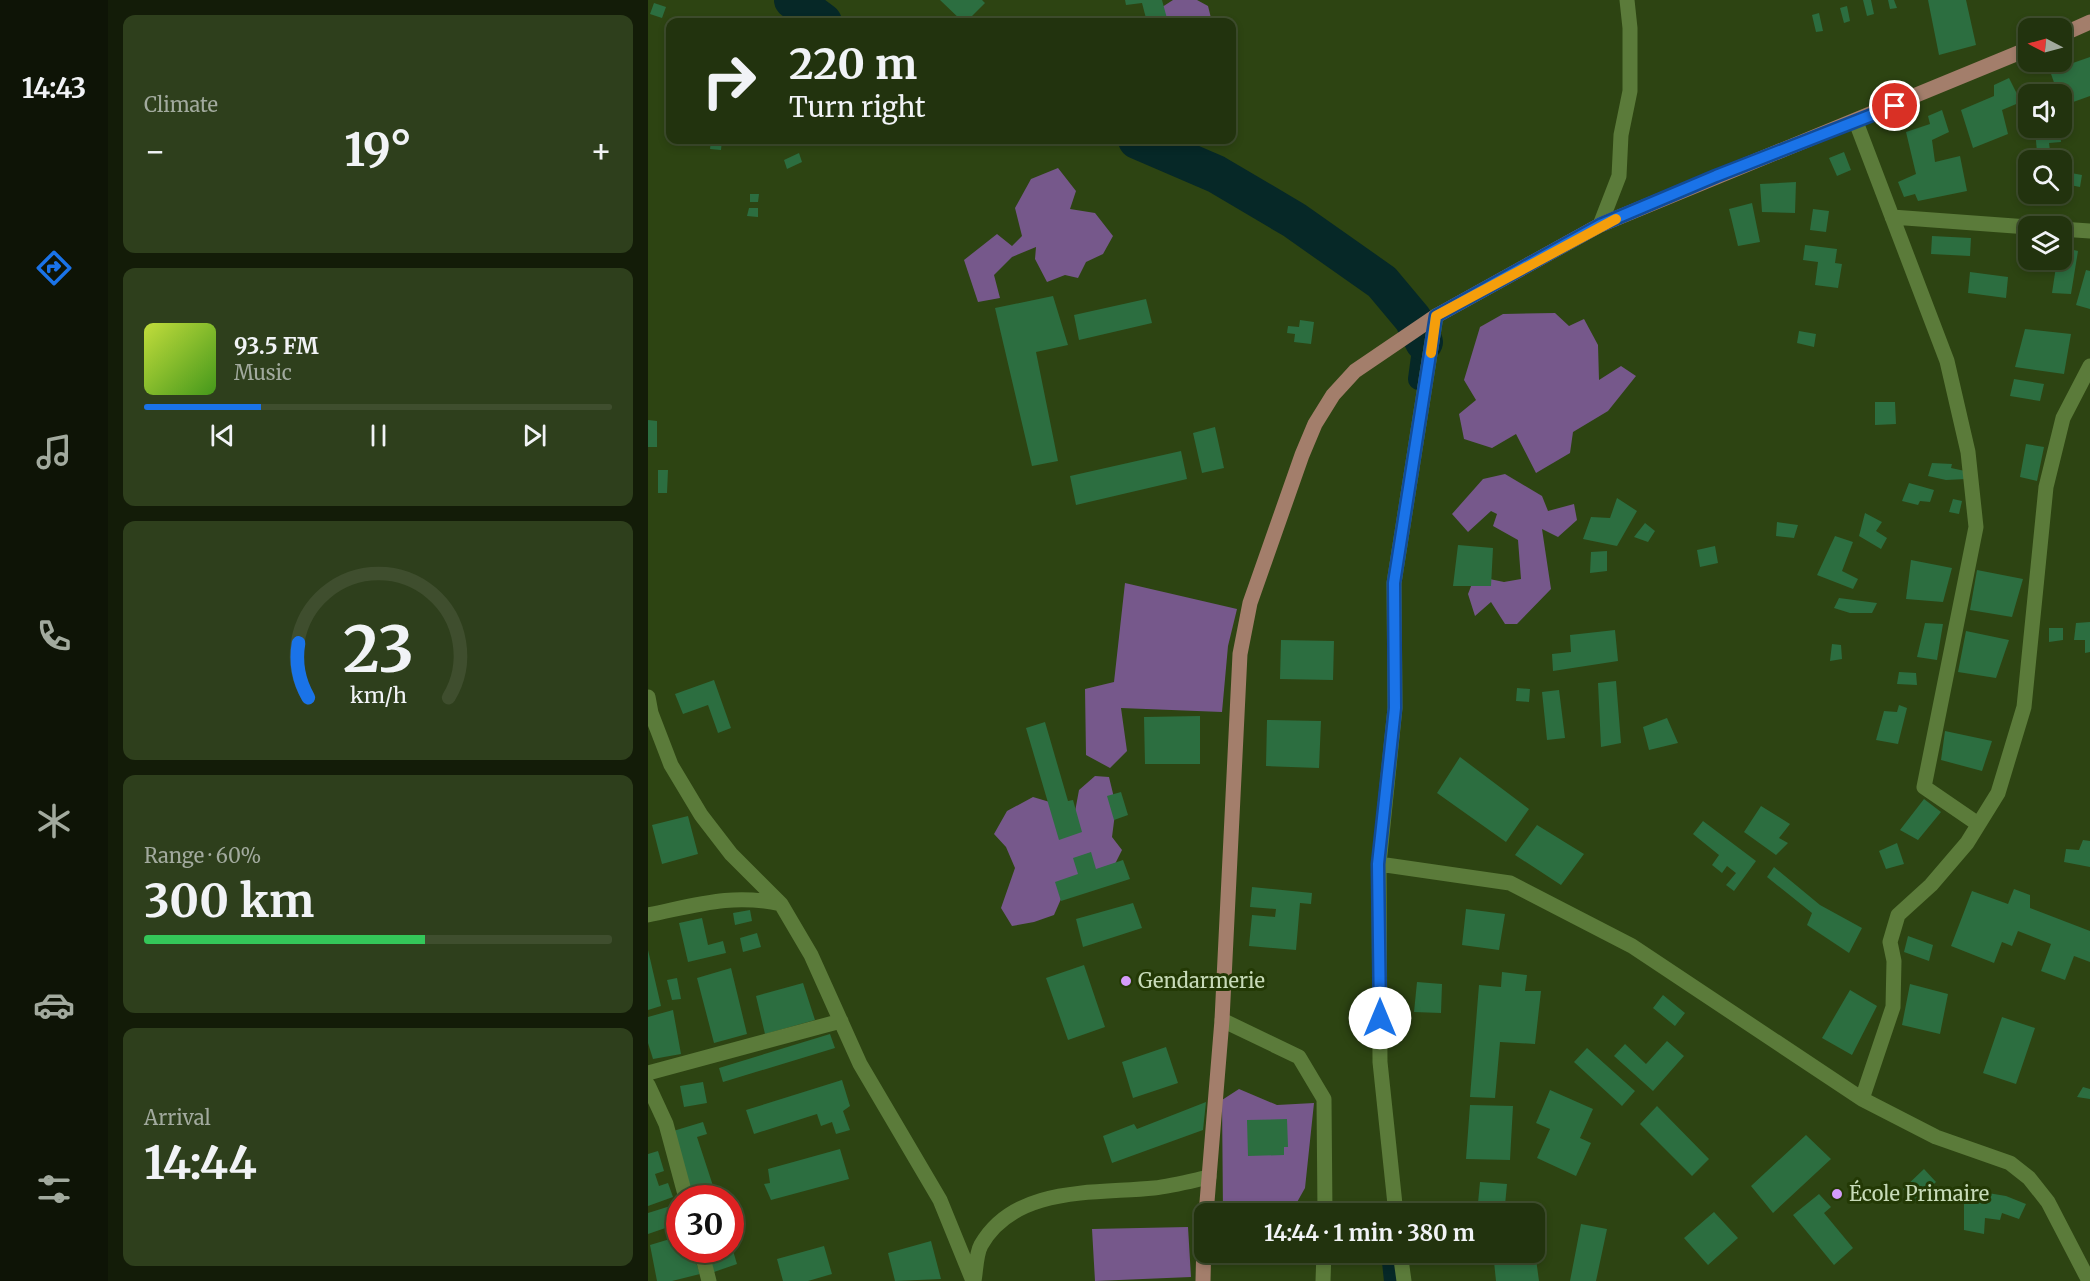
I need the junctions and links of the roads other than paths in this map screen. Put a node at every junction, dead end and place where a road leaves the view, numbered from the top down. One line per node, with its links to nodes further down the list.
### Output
1 (1627, 0): 7 (street)
2 (2090, 22): 3 (main road)
3 (2072, 30)
4 (2018, 53): 5 (main road)
5 (1856, 122): 6 (street); 7 (main road)
6 (1892, 217): 8 (street); 14 (street)
7 (1600, 225): 11 (main road)
8 (2018, 226)
9 (2072, 230): 10 (street)
10 (2090, 231)
11 (1436, 316): 15 (street); 18 (main road)
12 (2090, 366): 14 (street)
13 (648, 697): 16 (street)
14 (1978, 824): 22 (street)
15 (1378, 864): 22 (street); 27 (street)
16 (781, 904): 17 (street); 19 (street)
17 (648, 915)
18 (1222, 1020): 23 (main road); 26 (street)
19 (842, 1021): 20 (street); 33 (street)
20 (648, 1073)
21 (648, 1085): 24 (street)
22 (1862, 1099): 37 (street)
23 (1209, 1178): 25 (main road); 33 (street)
24 (682, 1185)
25 (1207, 1203)
26 (1325, 1203)
27 (1395, 1203)
28 (704, 1263): 32 (street)
29 (1203, 1263): 34 (main road)
30 (1324, 1263): 35 (street)
31 (1402, 1263): 36 (street)
32 (709, 1281)
33 (973, 1281)
34 (1203, 1281)
35 (1323, 1281)
36 (1404, 1281)
37 (2089, 1281)

